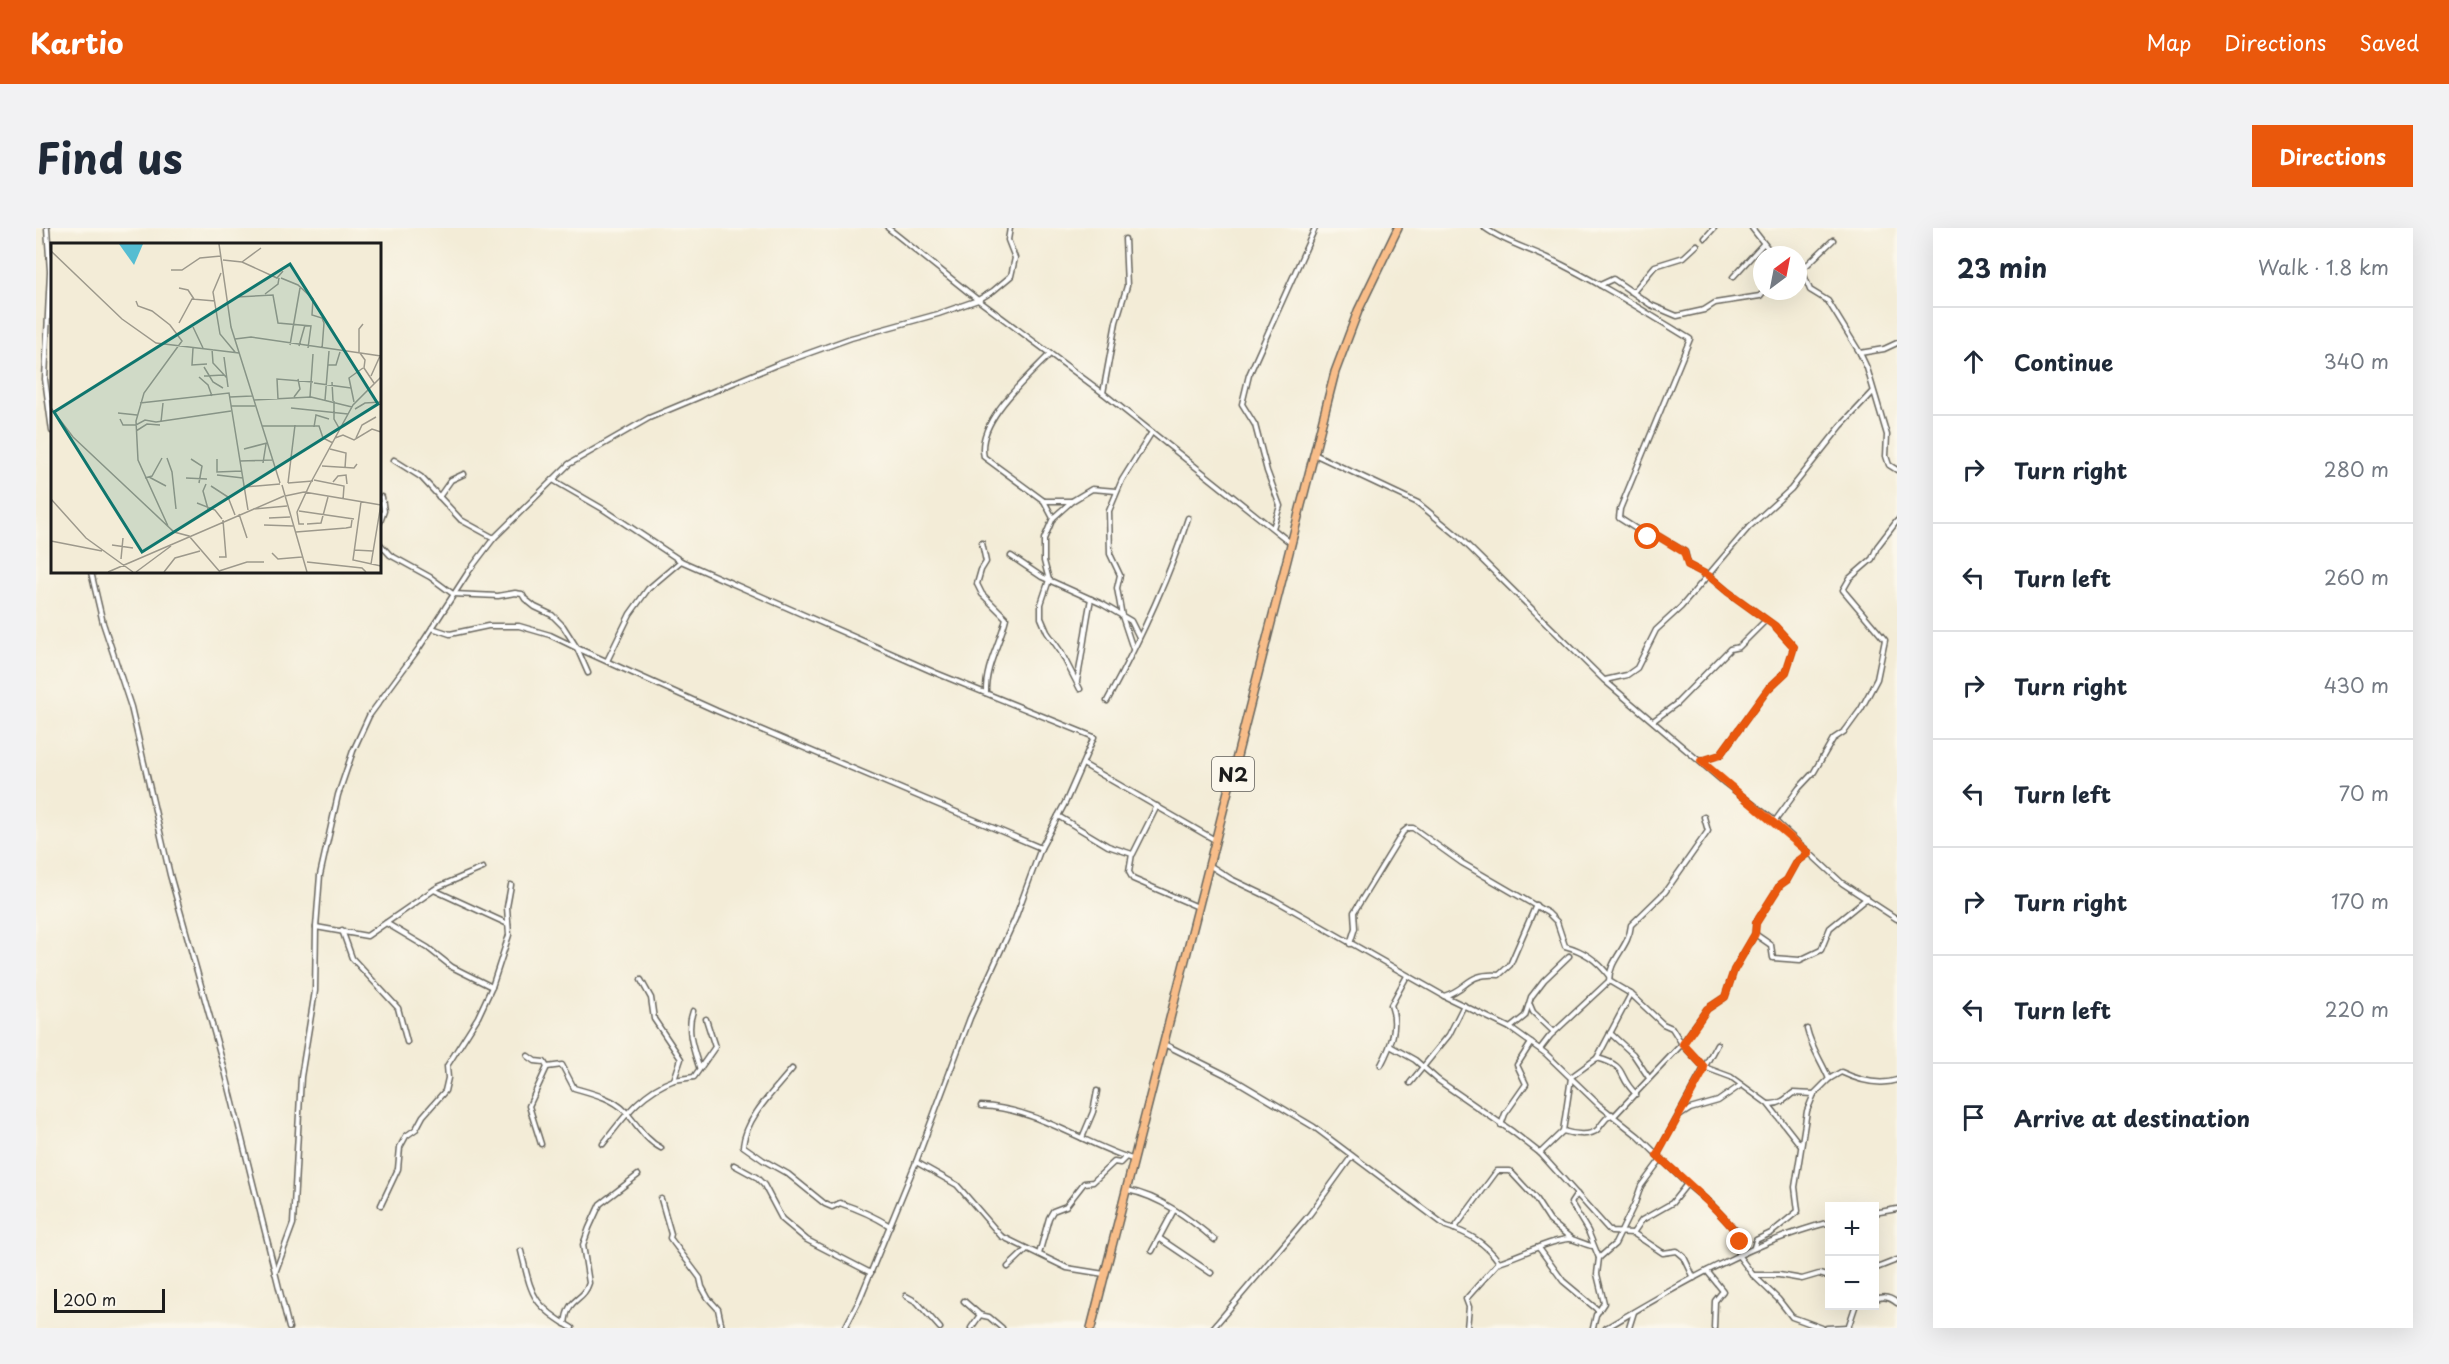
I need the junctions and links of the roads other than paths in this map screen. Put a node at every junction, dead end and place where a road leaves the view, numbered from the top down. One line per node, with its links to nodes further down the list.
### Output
1 (47, 228): 26 (street)
2 (888, 228): 20 (street)
3 (1010, 228): 20 (street)
4 (1315, 228): 42 (street)
5 (1398, 228): 28 (highway, N2)
6 (1485, 228): 17 (street)
7 (1714, 228): 9 (street)
8 (1752, 228): 12 (street)
9 (1705, 238)
10 (1125, 239): 25 (street)
11 (1833, 240): 14 (street)
12 (1763, 244): 15 (street)
13 (1697, 245): 18 (street)
14 (1807, 265)
15 (1733, 277)
16 (1807, 282): 22 (street)
17 (1600, 285): 18 (street); 50 (street)
18 (1630, 291): 19 (street)
19 (1753, 297)
20 (978, 300): 23 (street); 32 (street)
21 (1897, 343): 22 (street)
22 (1860, 353): 24 (street)
23 (1050, 354): 25 (street); 36 (street)
24 (1873, 392): 30 (street); 50 (street)
25 (1103, 393): 27 (street)
26 (51, 424)
27 (1152, 432): 33 (street); 42 (street)
28 (1313, 454): 45 (highway, N2); 62 (street)
29 (394, 460): 35 (street)
30 (1897, 470)
31 (464, 474): 35 (street)
32 (553, 480): 43 (street); 48 (street)
33 (1116, 491): 37 (street); 54 (street)
34 (382, 497): 40 (street)
35 (440, 497): 43 (street)
36 (1044, 501): 37 (street); 38 (street)
37 (1072, 501): 38 (street)
38 (1053, 518): 51 (street)
39 (1188, 518): 57 (street)
40 (381, 519)
41 (1897, 521): 73 (street)
42 (1273, 528): 45 (street)
43 (494, 538): 52 (street)
44 (982, 543): 65 (street)
45 (1292, 544): 74 (highway, N2)
46 (381, 545): 52 (street)
47 (1011, 556): 51 (street)
48 (681, 561): 60 (street); 65 (street)
49 (91, 573): 182 (street)
50 (1709, 576): 55 (street); 62 (street)
51 (1049, 580): 53 (street); 63 (street)
52 (453, 594): 56 (street); 58 (street)
53 (1091, 599): 54 (street); 63 (street)
54 (1122, 616): 57 (street); 59 (street)
55 (1765, 621): 67 (street); 68 (street)
56 (432, 628): 58 (street); 88 (street)
57 (1139, 637): 59 (street)
58 (577, 648): 60 (street); 61 (street)
59 (1133, 649): 66 (street)
60 (607, 661): 75 (street)
61 (588, 673)
62 (1604, 680): 67 (street)
63 (1077, 682): 64 (street)
64 (1080, 689)
65 (986, 693): 69 (street)
66 (1107, 701)
67 (1653, 721): 68 (street)
68 (1701, 761): 73 (street)
69 (1083, 764): 70 (street); 71 (street)
70 (1156, 806): 74 (street); 77 (street)
71 (1058, 816): 75 (street); 77 (street)
72 (1704, 816): 94 (street)
73 (1774, 821): 76 (street)
74 (1215, 840): 78 (highway, N2)
75 (1041, 848): 149 (street)
76 (1809, 853): 82 (street); 90 (street)
77 (1132, 854): 84 (street)
78 (1209, 864): 84 (highway, N2); 91 (street)
79 (483, 868): 81 (street)
80 (511, 885): 87 (street)
81 (434, 890): 86 (street); 87 (street)
82 (1867, 898): 85 (street); 90 (street)
83 (1536, 905): 91 (street); 94 (street); 98 (street)
84 (1198, 907): 109 (highway, N2)
85 (1897, 919)
86 (386, 922): 89 (street); 96 (street)
87 (508, 924): 96 (street)
88 (316, 927): 89 (street); 182 (street)
89 (342, 930): 107 (street)
90 (1755, 934): 110 (street)
91 (1350, 944): 93 (street)
92 (1569, 956): 100 (street)
93 (1407, 976): 98 (street); 112 (street)
94 (1609, 978): 97 (street); 105 (street)
95 (641, 980): 125 (street)
96 (492, 987): 156 (street)
97 (1631, 994): 106 (street); 110 (street)
98 (1444, 996): 99 (street)
99 (1464, 1005): 103 (street); 117 (street)
100 (1530, 1005): 103 (street); 105 (street)
101 (693, 1011): 119 (street)
102 (706, 1019): 119 (street)
103 (1509, 1028): 108 (street)
104 (1807, 1029): 124 (street)
105 (1554, 1032): 113 (street)
106 (1610, 1034): 115 (street); 123 (street)
107 (407, 1042)
108 (1531, 1042): 113 (street); 137 (street)
109 (1162, 1043): 146 (street); 147 (highway, N2)
110 (1683, 1044): 120 (street); 123 (street)
111 (1717, 1044): 120 (street)
112 (1390, 1046): 116 (street); 117 (street)
113 (1540, 1049): 122 (street)
114 (528, 1056): 118 (street)
115 (1597, 1058): 122 (street); 130 (street)
116 (1382, 1065)
117 (1422, 1066): 127 (street); 137 (street)
118 (547, 1067): 134 (street); 140 (street)
119 (699, 1067): 125 (street)
120 (1704, 1067): 128 (street); 136 (street)
121 (792, 1070): 161 (street)
122 (1571, 1077): 135 (street); 138 (street)
123 (1649, 1078): 130 (street)
124 (1829, 1079): 126 (street); 131 (street)
125 (674, 1080): 134 (street)
126 (1897, 1080)
127 (1410, 1083)
128 (1741, 1085): 132 (street); 136 (street)
129 (1097, 1091): 139 (street)
130 (1636, 1094): 135 (street)
131 (1814, 1094): 132 (street); 142 (street)
132 (1768, 1104): 142 (street)
133 (981, 1106): 139 (street)
134 (627, 1113): 141 (street); 143 (street)
135 (1613, 1115): 138 (street); 145 (street)
136 (1676, 1119): 145 (street)
137 (1501, 1125): 144 (street)
138 (1563, 1131): 144 (street)
139 (1082, 1138): 147 (street)
140 (541, 1144)
141 (603, 1144)
142 (1801, 1146): 169 (street)
143 (661, 1148)
144 (1540, 1153): 154 (street)
145 (1657, 1155): 148 (street)
146 (1352, 1156): 162 (street); 207 (street)
147 (1129, 1158): 153 (highway, N2); 174 (street)
148 (1662, 1159): 152 (street); 163 (street)
149 (916, 1162): 161 (street); 171 (street)
150 (734, 1165): 183 (street)
151 (638, 1174): 197 (street)
152 (1687, 1184): 164 (street); 175 (street)
153 (1126, 1190): 157 (street); 185 (highway, N2)
154 (1577, 1194): 163 (street); 168 (street)
155 (661, 1199): 202 (street)
156 (381, 1205)
157 (1174, 1210): 165 (street); 167 (street)
158 (1896, 1211): 159 (street)
159 (1879, 1213)
160 (1825, 1223): 169 (street)
161 (890, 1226): 183 (street)
162 (1454, 1229): 166 (street); 178 (street)
163 (1620, 1233): 164 (street); 176 (street)
164 (1633, 1233): 188 (street)
165 (1159, 1238): 173 (street); 184 (street)
166 (1572, 1239): 168 (street); 170 (street)
167 (1215, 1240)
168 (1593, 1246): 176 (street)
169 (1754, 1247): 175 (street)
170 (1539, 1248): 178 (street); 194 (street)
171 (1027, 1249): 174 (street); 179 (street)
172 (521, 1251): 197 (street)
173 (1152, 1251)
174 (1039, 1254): 185 (street)
175 (1740, 1254): 181 (street); 186 (street)
176 (1599, 1258): 194 (street)
177 (1897, 1260): 180 (street)
178 (1499, 1262): 208 (street)
179 (1008, 1267)
180 (1879, 1267)
181 (1707, 1271): 188 (street); 212 (street)
182 (275, 1273): 200 (street)
183 (871, 1273): 198 (street)
184 (1211, 1273)
185 (1104, 1274): 206 (highway, N2)
186 (1753, 1275): 187 (street); 213 (street)
187 (1825, 1276)
188 (1694, 1278): 195 (street)
189 (906, 1296): 203 (street)
190 (1879, 1298): 192 (street)
191 (964, 1301): 196 (street)
192 (1897, 1303)
193 (1854, 1310): 199 (street)
194 (1599, 1311): 209 (street)
195 (1634, 1311): 210 (street); 211 (street)
196 (980, 1315): 204 (street); 205 (street)
197 (565, 1324): 201 (street)
198 (847, 1327)
199 (1848, 1327): 214 (street)
200 (290, 1328)
201 (572, 1328)
202 (722, 1328)
203 (940, 1328)
204 (971, 1328)
205 (1002, 1328)
206 (1090, 1328)
207 (1213, 1328)
208 (1467, 1328)
209 (1593, 1328)
210 (1606, 1328)
211 (1629, 1328)
212 (1714, 1328)
213 (1822, 1328)
214 (1827, 1328)

